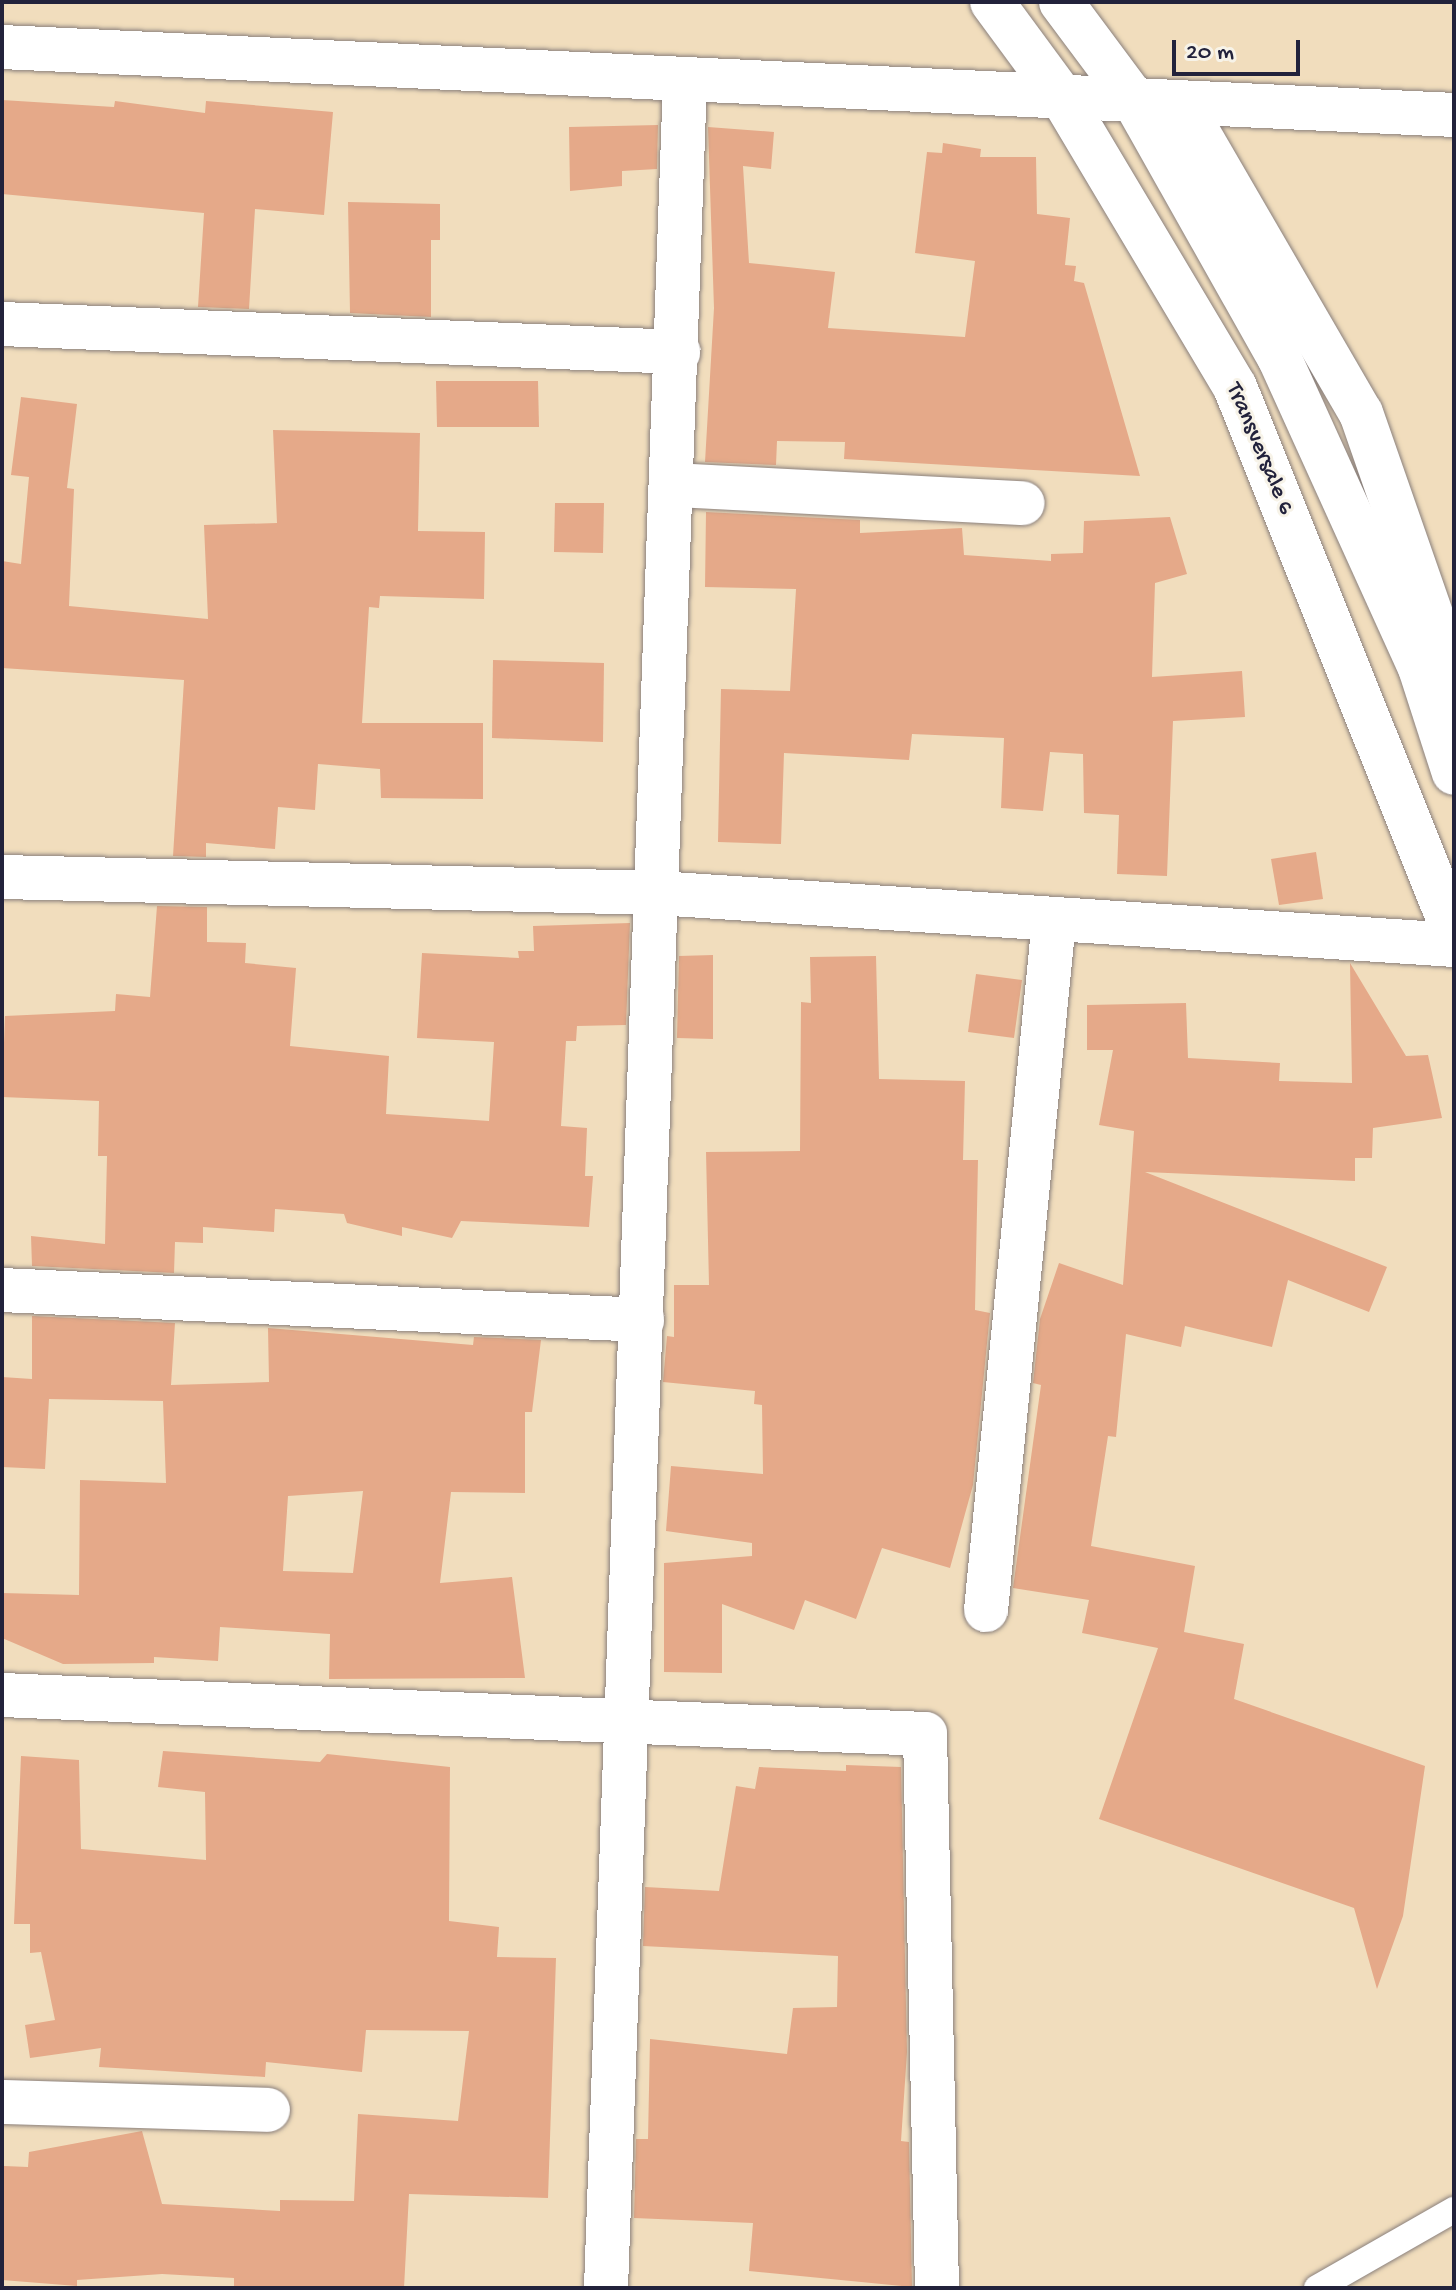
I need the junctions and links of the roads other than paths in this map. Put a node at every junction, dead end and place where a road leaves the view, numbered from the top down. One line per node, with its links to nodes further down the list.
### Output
1 (992, 2): 5 (street, Transversale 6)
2 (1061, 2): 6 (street)
3 (2, 47): 4 (street)
4 (685, 79): 5 (street); 10 (street)
5 (1062, 97): 6 (street); 18 (street, Transversale 6)
6 (1134, 100): 7 (street); 14 (street)
7 (1181, 103): 8 (street); 13 (street)
8 (1454, 115)
9 (2, 324): 10 (street)
10 (678, 352): 11 (street)
11 (675, 485): 12 (street); 16 (street)
12 (1023, 503)
13 (1454, 680)
14 (1454, 773)
15 (2, 877): 16 (street)
16 (657, 893): 17 (street); 21 (street)
17 (1054, 920): 19 (street); 22 (street)
18 (1454, 933)
19 (1454, 945)
20 (2, 1290): 21 (street)
21 (642, 1320): 24 (street)
22 (986, 1610)
23 (2, 1695): 24 (street)
24 (627, 1722): 28 (street); 29 (street)
25 (2, 2102): 26 (street)
26 (268, 2110)
27 (1454, 2210): 30 (lane)
28 (606, 2288)
29 (937, 2288)
30 (1317, 2288)

